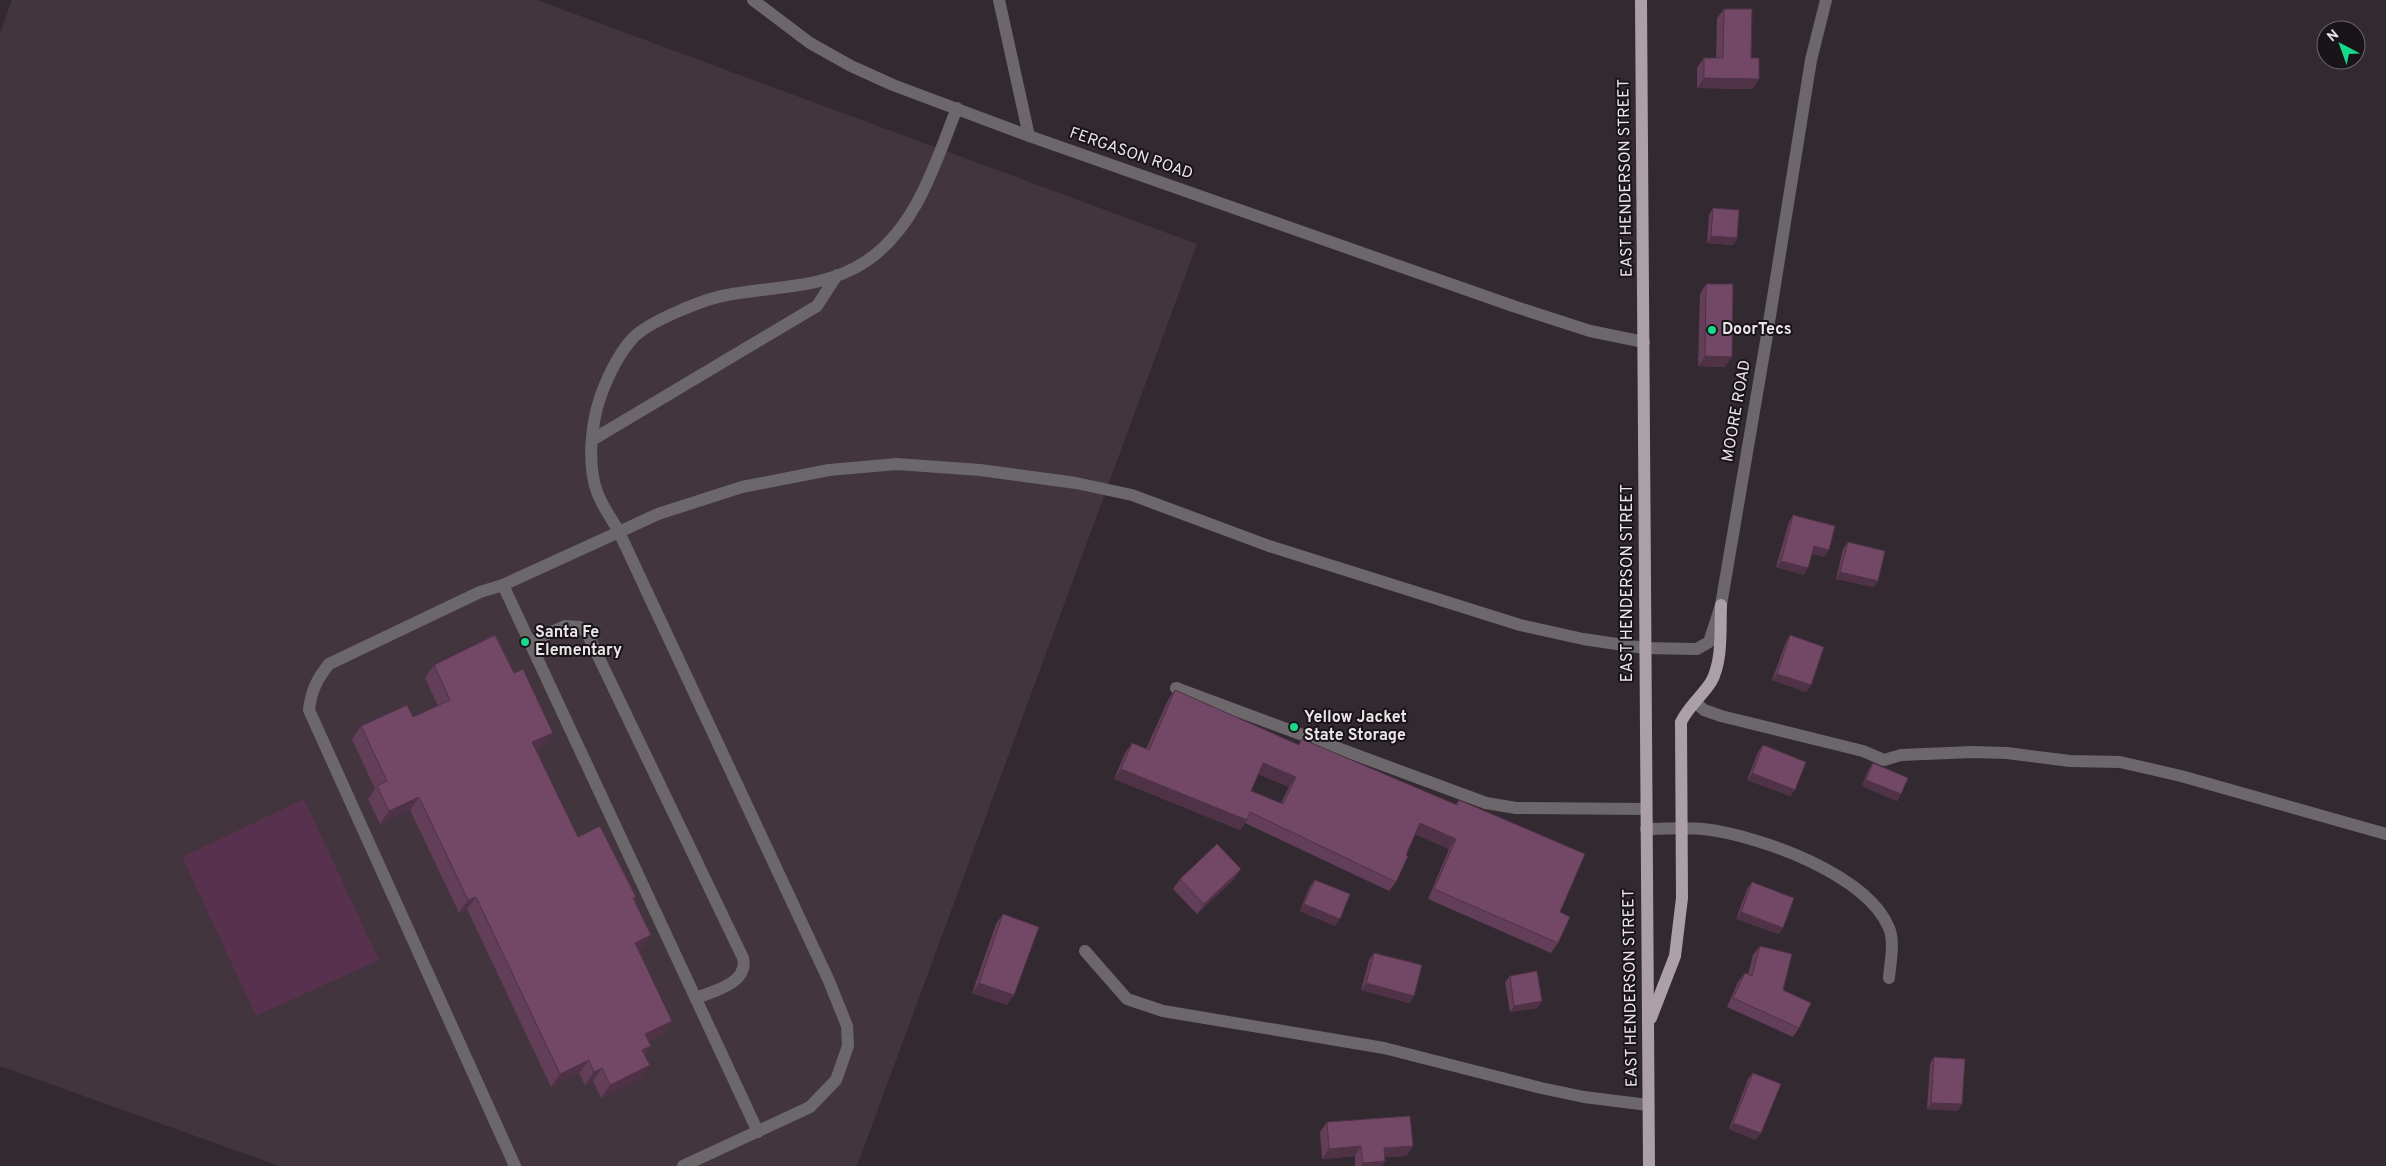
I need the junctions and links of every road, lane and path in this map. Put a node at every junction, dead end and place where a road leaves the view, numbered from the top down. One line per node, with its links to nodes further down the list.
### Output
1 (753, 0): 5 (street, FERGASON ROAD)
2 (999, 0): 6 (street)
3 (1641, 0): 8 (main road, EAST HENDERSON STREET)
4 (1826, 0): 12 (street, MOORE ROAD)
5 (957, 108): 6 (street, FERGASON ROAD); 7 (street)
6 (1029, 136): 8 (street, FERGASON ROAD)
7 (837, 275): 9 (street); 9 (street)
8 (1644, 342): 14 (main road, EAST HENDERSON STREET)
9 (592, 440): 10 (street)
10 (619, 532): 11 (street, MOORE ROAD); 14 (street, MOORE ROAD); 26 (street)
11 (503, 585): 13 (street); 27 (street, MOORE ROAD)
12 (1721, 605): 14 (street, MOORE ROAD); 16 (main road)
13 (530, 642): 23 (street); 23 (street)
14 (1644, 648): 17 (main road, EAST HENDERSON STREET)
15 (1176, 688): 17 (street)
16 (1695, 702): 19 (main road); 20 (street)
17 (1646, 808): 18 (main road, EAST HENDERSON STREET)
18 (1646, 829): 19 (street); 24 (main road, EAST HENDERSON STREET)
19 (1682, 829): 22 (street); 24 (main road)
20 (2386, 834)
21 (1085, 951): 25 (street)
22 (1889, 978)
23 (696, 998): 26 (street)
24 (1648, 1025): 25 (main road, EAST HENDERSON STREET)
25 (1648, 1105): 29 (main road, EAST HENDERSON STREET)
26 (758, 1132): 28 (street)
27 (515, 1166)
28 (683, 1166)
29 (1649, 1166)

